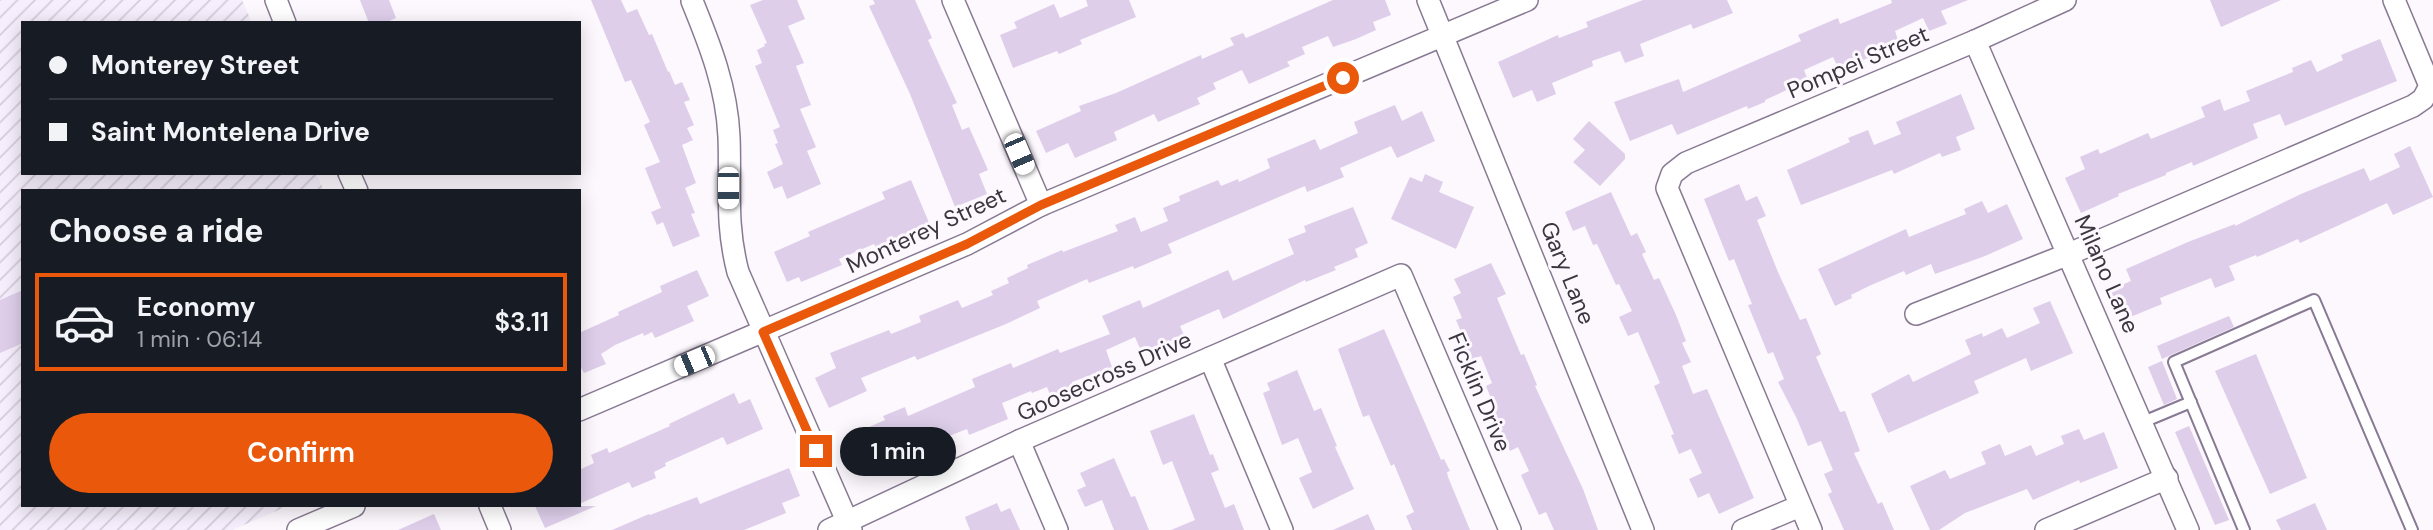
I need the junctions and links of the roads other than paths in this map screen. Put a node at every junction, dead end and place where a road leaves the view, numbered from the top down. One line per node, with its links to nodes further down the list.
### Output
1 (276, 0): 9 (street)
2 (954, 0): 12 (street)
3 (1428, 0): 10 (street, Gary Lane)
4 (1527, 0): 10 (street, Monterey Street)
5 (2065, 0): 8 (street, Pompei Street)
6 (2394, 0): 13 (street)
7 (692, 1): 16 (street)
8 (2036, 4): 11 (street, Pompei Street)
9 (284, 21)
10 (1443, 36): 12 (street, Monterey Street); 32 (street, Gary Lane)
11 (1975, 41): 13 (street, Milano Lane); 23 (street, Pompei Street)
12 (1041, 205): 16 (street, Monterey Street)
13 (2069, 254): 15 (street); 20 (street, Milano Lane)
14 (1401, 275): 17 (street, Goosecross Drive); 31 (street, Ficklin Drive)
15 (1916, 314)
16 (763, 332): 19 (street, Monterey Street); 26 (street)
17 (1210, 358): 21 (street, Goosecross Drive); 30 (street)
18 (2191, 402): 20 (lane); 37 (lane); 38 (lane)
19 (581, 409)
20 (2143, 422): 22 (street, Milano Lane)
21 (1019, 441): 26 (street, Goosecross Drive); 29 (street)
22 (2166, 478): 35 (street); 36 (street, Milano Lane)
23 (1800, 506): 33 (street); 34 (street)
24 (490, 507): 28 (street)
25 (349, 516): 27 (street)
26 (843, 527)
27 (298, 530)
28 (500, 530)
29 (1057, 530)
30 (1282, 530)
31 (1510, 530)
32 (1643, 530)
33 (1743, 530)
34 (1811, 530)
35 (2046, 530)
36 (2188, 530)
37 (2244, 530)
38 (2412, 530)

